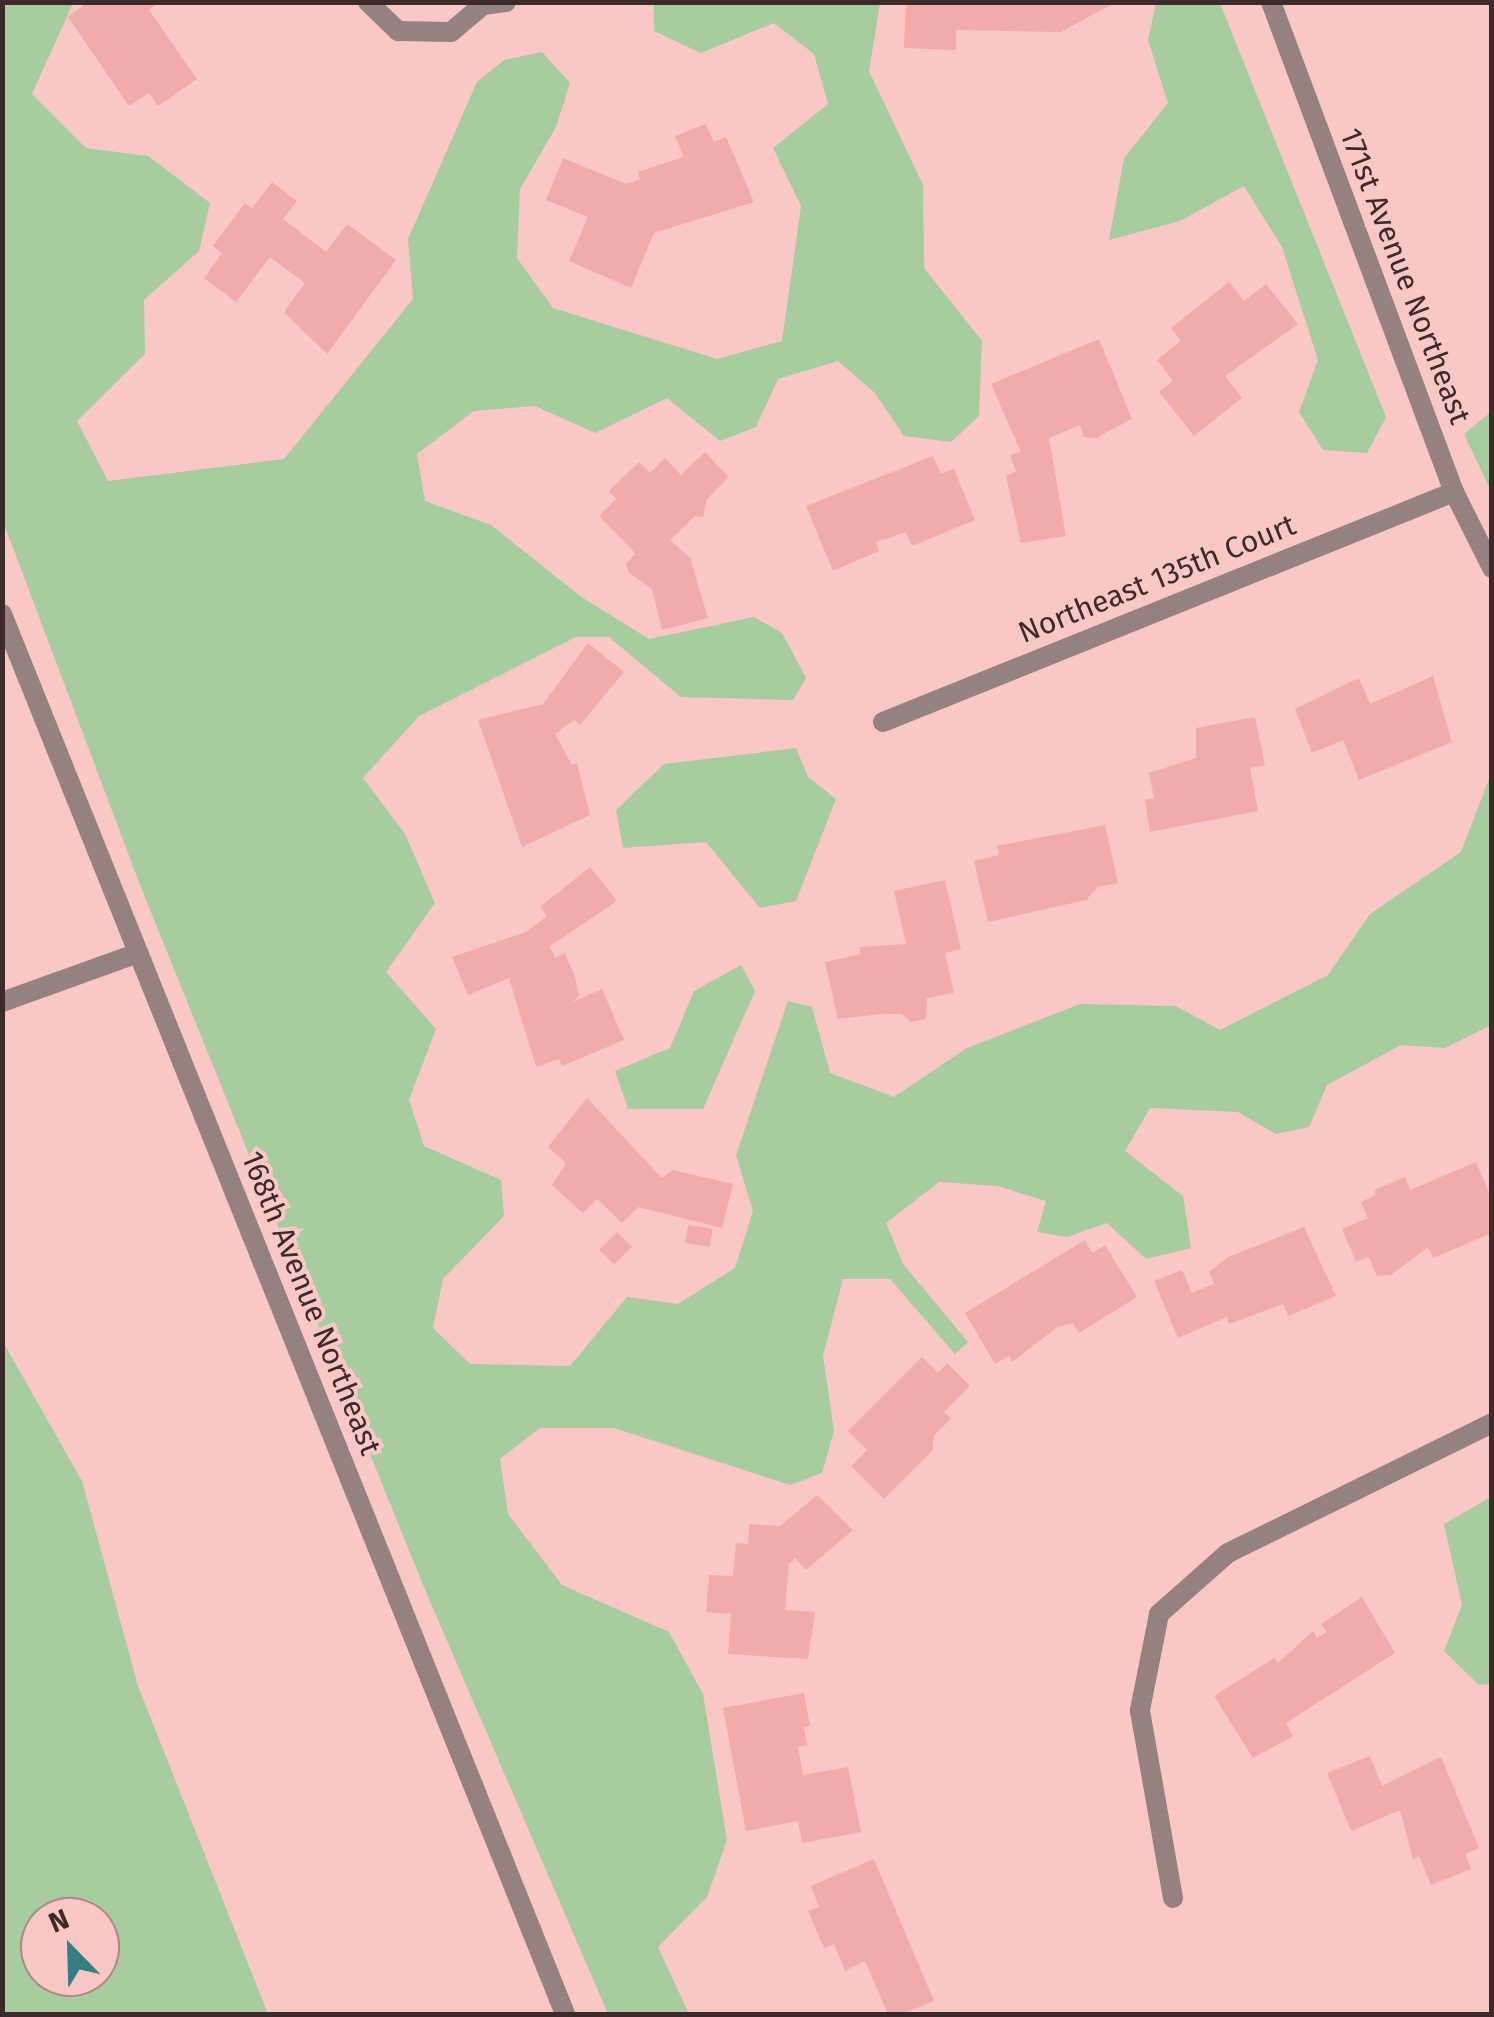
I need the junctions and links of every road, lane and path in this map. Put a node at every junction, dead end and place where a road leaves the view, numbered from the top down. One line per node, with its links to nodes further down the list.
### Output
1 (368, 2): 4 (street)
2 (506, 2): 4 (street)
3 (1271, 2): 5 (street, 171st Avenue Northeast)
4 (483, 4)
5 (1454, 492): 6 (street, 171st Avenue Northeast); 8 (street, Northeast 135th Court)
6 (1492, 568)
7 (2, 614): 9 (street, 168th Avenue Northeast)
8 (883, 722)
9 (138, 952): 10 (street); 13 (street, 168th Avenue Northeast)
10 (2, 1002)
11 (1492, 1423): 12 (street)
12 (1174, 1898)
13 (564, 2014)

